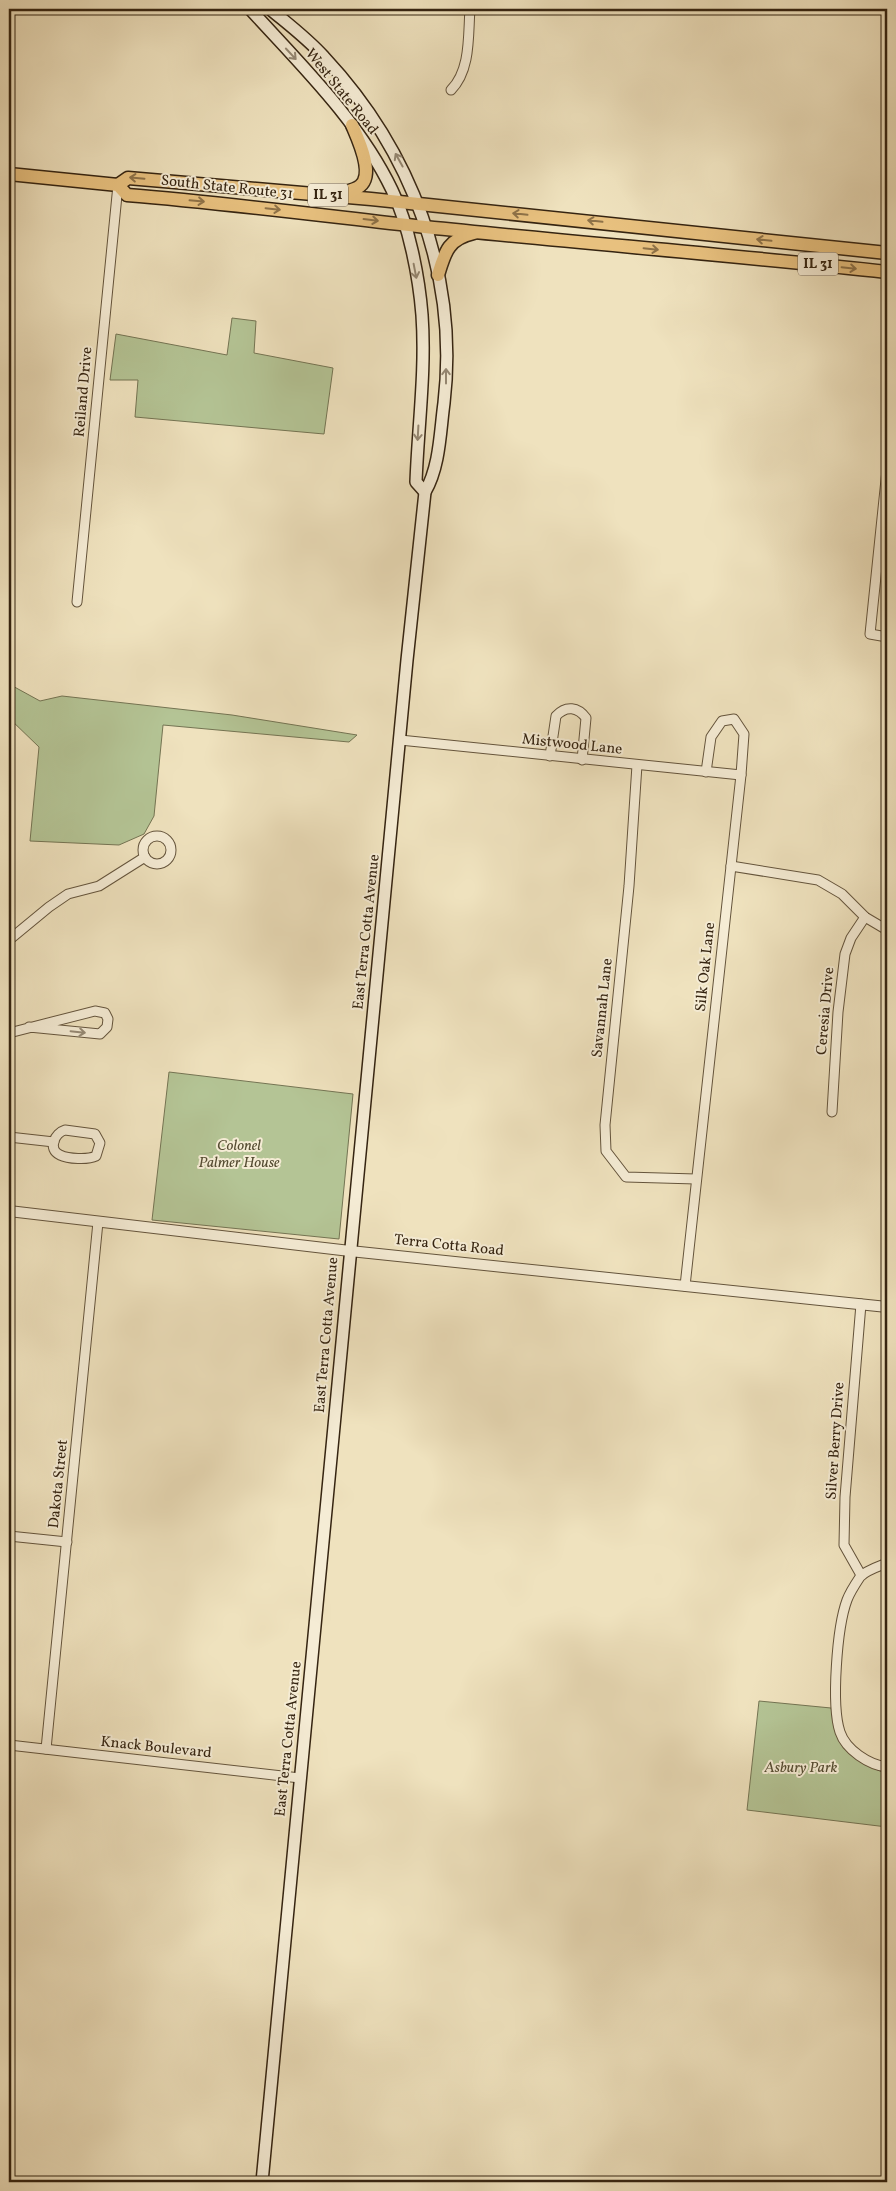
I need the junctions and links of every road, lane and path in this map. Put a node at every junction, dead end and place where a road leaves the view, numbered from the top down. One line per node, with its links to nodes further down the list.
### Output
1 (250, 9): 5 (main road, West State Road, one-way to 5)
2 (270, 9): 10 (main road, West State Road, one-way to 2)
3 (470, 9): 4 (street)
4 (451, 90)
5 (352, 126): 8 (main road); 9 (main road, West State Road)
6 (9, 174): 7 (main road, South State Route 31 / IL 31)
7 (118, 185): 8 (main road, South State Route 31 / IL 31, one-way to 7); 11 (main road, South State Route 31 / IL 31, one-way to 11); 19 (street, Reiland Drive)
8 (326, 194): 9 (main road, IL 31)
9 (396, 202): 10 (main road, IL 31); 11 (main road, East Terra Cotta Avenue)
10 (418, 205): 12 (main road, East Terra Cotta Avenue); 14 (main road, IL 31, one-way to 10)
11 (404, 224): 12 (main road, IL 31); 18 (main road, East Terra Cotta Avenue, one-way to 18)
12 (425, 226): 13 (main road, IL 31); 16 (main road, East Terra Cotta Avenue)
13 (479, 231): 15 (main road, IL 31, one-way to 15); 16 (main road)
14 (887, 253)
15 (887, 272)
16 (438, 275): 18 (main road, East Terra Cotta Avenue, one-way to 16)
17 (887, 470): 20 (street)
18 (425, 492): 21 (main road, East Terra Cotta Avenue)
19 (77, 602)
20 (887, 637)
21 (400, 740): 22 (street, Mistwood Lane); 40 (main road, East Terra Cotta Avenue)
22 (550, 756): 23 (street, Mistwood Lane); 23 (street)
23 (582, 760): 24 (street, Mistwood Lane)
24 (637, 765): 25 (street, Mistwood Lane); 37 (street, Savannah Lane)
25 (706, 772): 26 (street, Mistwood Lane); 26 (street, Silk Oak Lane)
26 (741, 775): 28 (street, Silk Oak Lane)
27 (145, 858): 31 (street)
28 (731, 866): 29 (street); 37 (street, Silk Oak Lane)
29 (865, 917): 30 (street); 34 (street, Ceresia Drive)
30 (887, 930)
31 (9, 940)
32 (30, 1028): 32 (street, one-way to 32); 33 (street)
33 (9, 1033)
34 (832, 1112)
35 (9, 1137): 36 (street)
36 (54, 1142): 36 (street)
37 (696, 1179): 41 (street, Silk Oak Lane)
38 (9, 1212): 39 (street, Terra Cotta Road)
39 (98, 1222): 40 (street, Terra Cotta Road); 45 (street, Dakota Street)
40 (350, 1251): 41 (street, Terra Cotta Road); 51 (main road, East Terra Cotta Avenue)
41 (685, 1286): 42 (street, Terra Cotta Road)
42 (861, 1304): 43 (street, Terra Cotta Road); 47 (street, Silver Berry Drive)
43 (887, 1307)
44 (9, 1536): 45 (street)
45 (67, 1542): 49 (street, Dakota Street)
46 (887, 1562): 47 (street)
47 (862, 1575): 50 (street)
48 (9, 1745): 49 (street, Knack Boulevard)
49 (46, 1750): 51 (street, Knack Boulevard)
50 (887, 1767)
51 (300, 1778): 52 (main road, East Terra Cotta Avenue)
52 (262, 2182)

